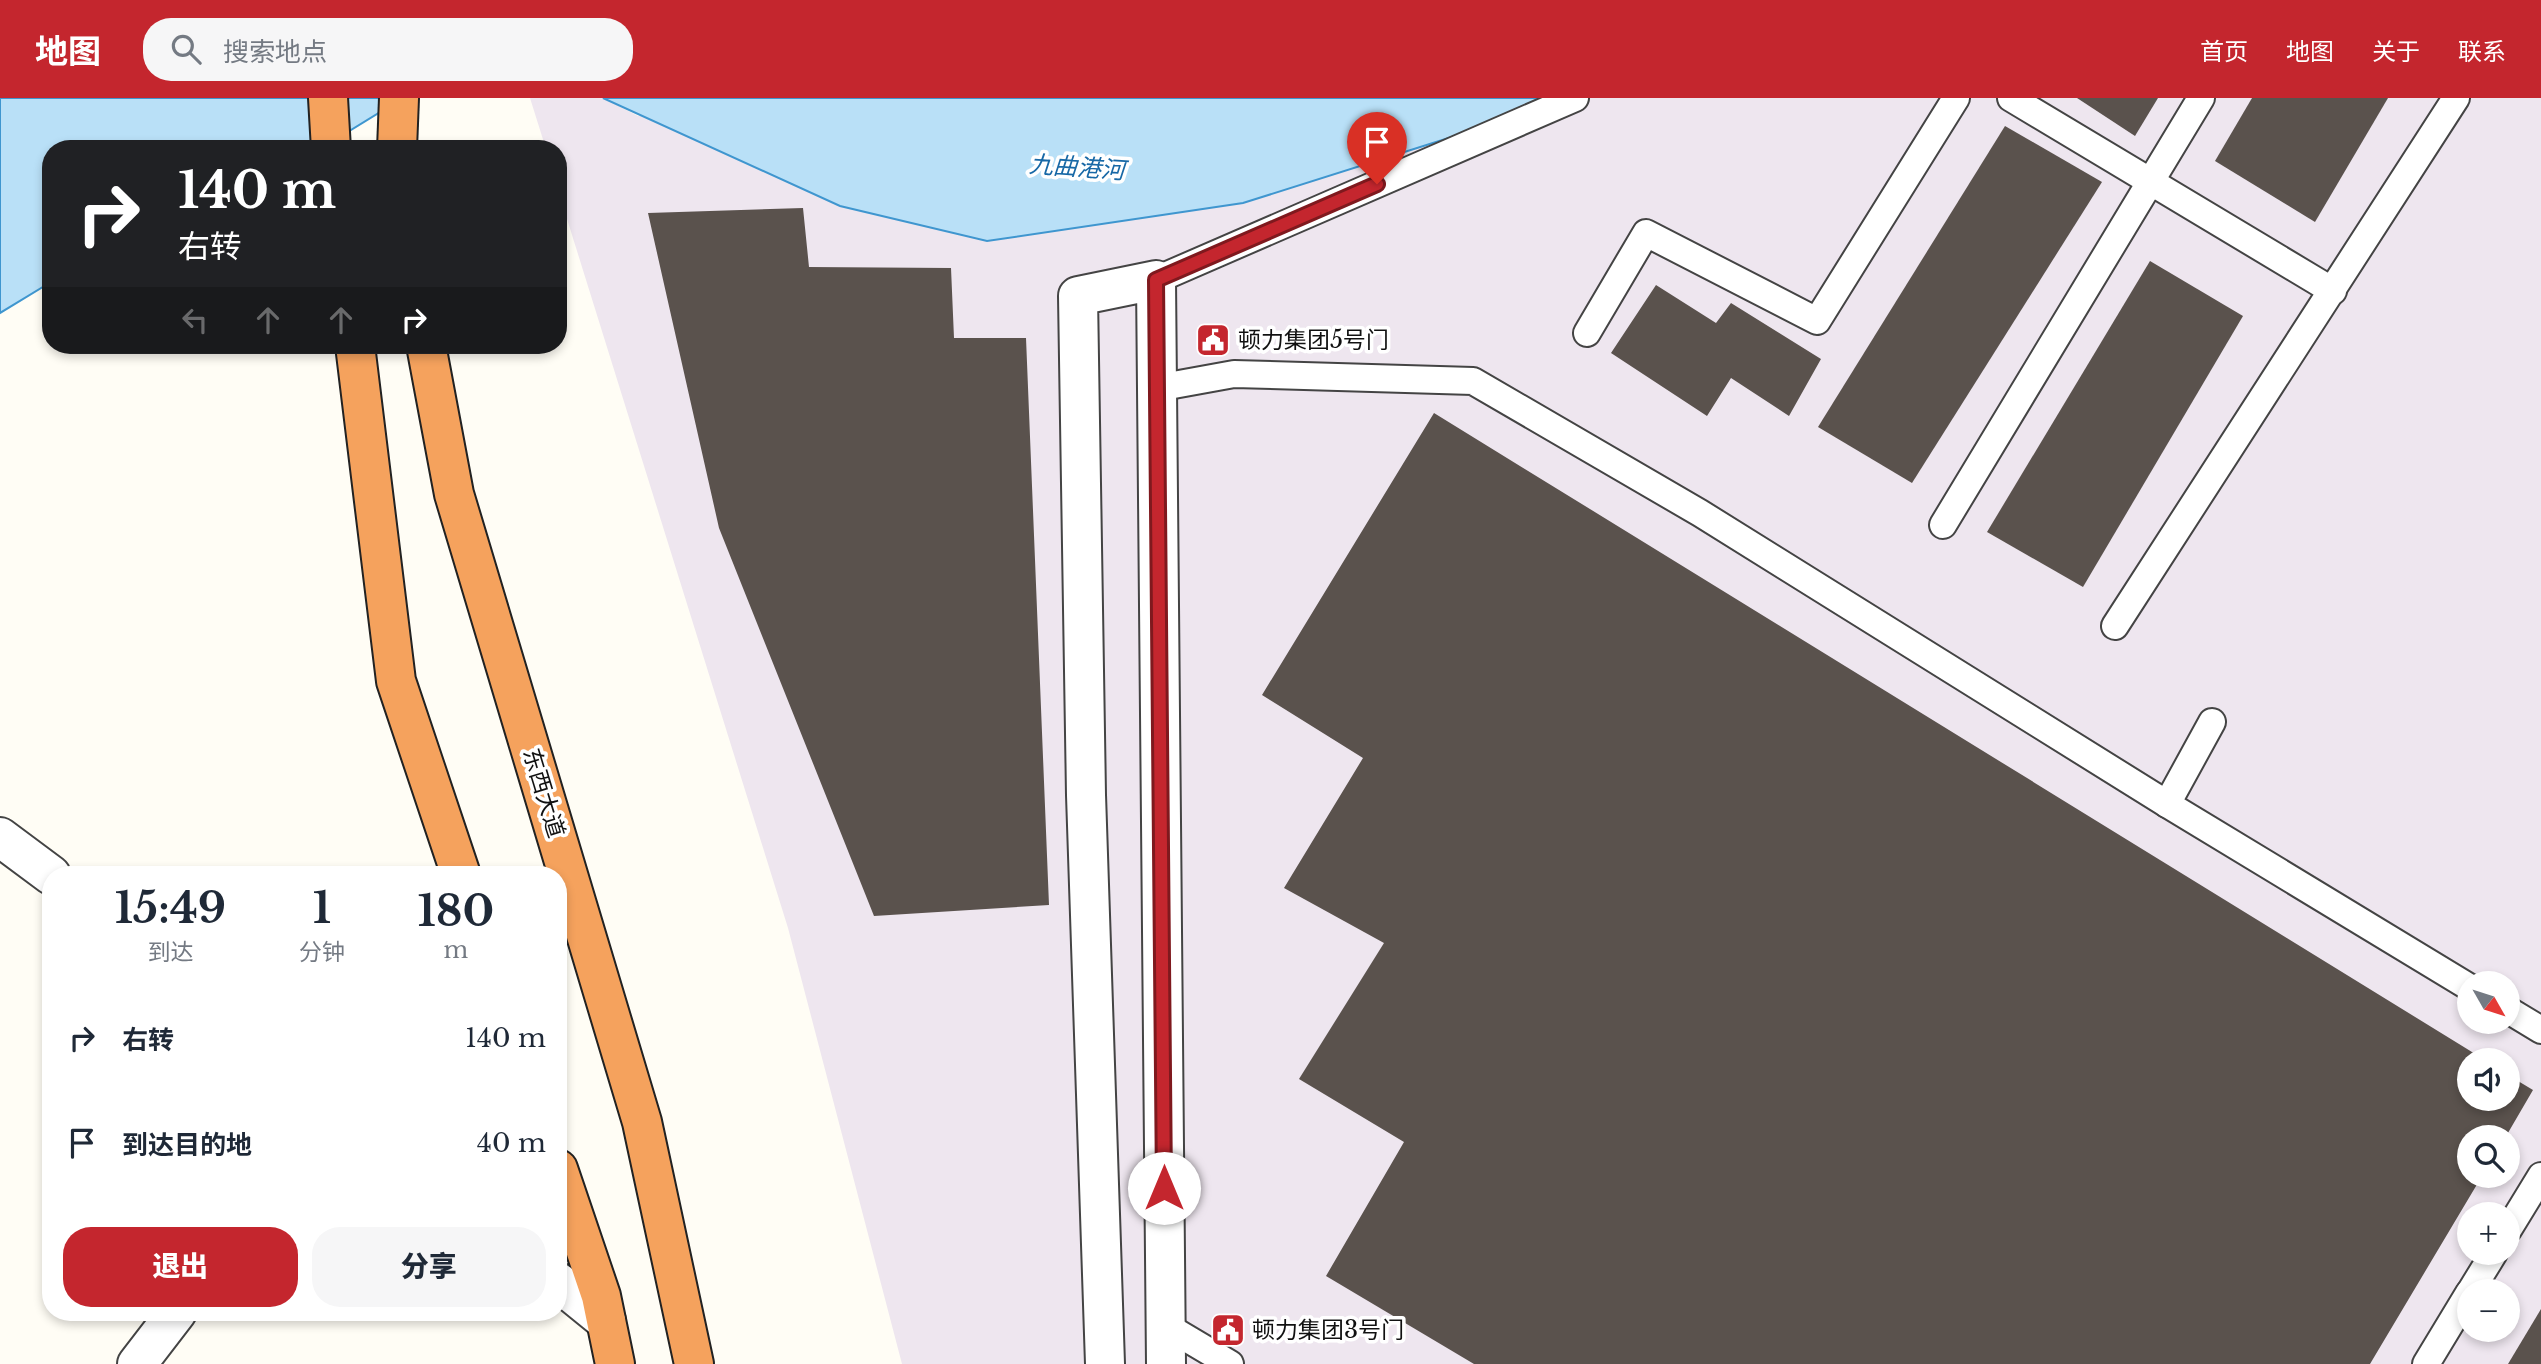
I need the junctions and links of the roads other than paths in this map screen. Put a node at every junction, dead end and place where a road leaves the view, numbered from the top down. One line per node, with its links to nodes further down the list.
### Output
1 (328, 98): 8 (highway)
2 (398, 98): 9 (highway)
3 (1574, 98): 11 (lane)
4 (1956, 98): 13 (lane)
5 (2011, 98): 10 (lane)
6 (2201, 98): 10 (lane)
7 (2456, 98): 12 (lane)
8 (330, 140)
9 (397, 140)
10 (2150, 182): 12 (lane); 17 (lane)
11 (1156, 280): 16 (street); 40 (street)
12 (2333, 291): 18 (lane)
13 (1587, 333)
14 (356, 354): 22 (highway)
15 (428, 354): 23 (highway, 东西大道)
16 (1157, 388): 20 (lane); 36 (street)
17 (1943, 525)
18 (2115, 626)
19 (2212, 722): 20 (lane)
20 (2167, 804): 26 (lane)
21 (0, 837): 24 (street)
22 (458, 866)
23 (565, 866)
24 (42, 868)
25 (567, 871): 39 (highway, 东西大道)
26 (2457, 980)
27 (2520, 1017): 28 (lane)
28 (2541, 1030)
29 (2541, 1176): 31 (lane)
30 (567, 1196): 35 (highway)
31 (2520, 1210)
32 (567, 1289): 35 (street)
33 (2457, 1313): 43 (lane)
34 (170, 1321): 37 (street)
35 (606, 1321): 38 (highway)
36 (1166, 1326): 41 (street); 42 (lane)
37 (137, 1364)
38 (615, 1364)
39 (694, 1364)
40 (1105, 1364)
41 (1166, 1364)
42 (1230, 1364)
43 (2426, 1364)

